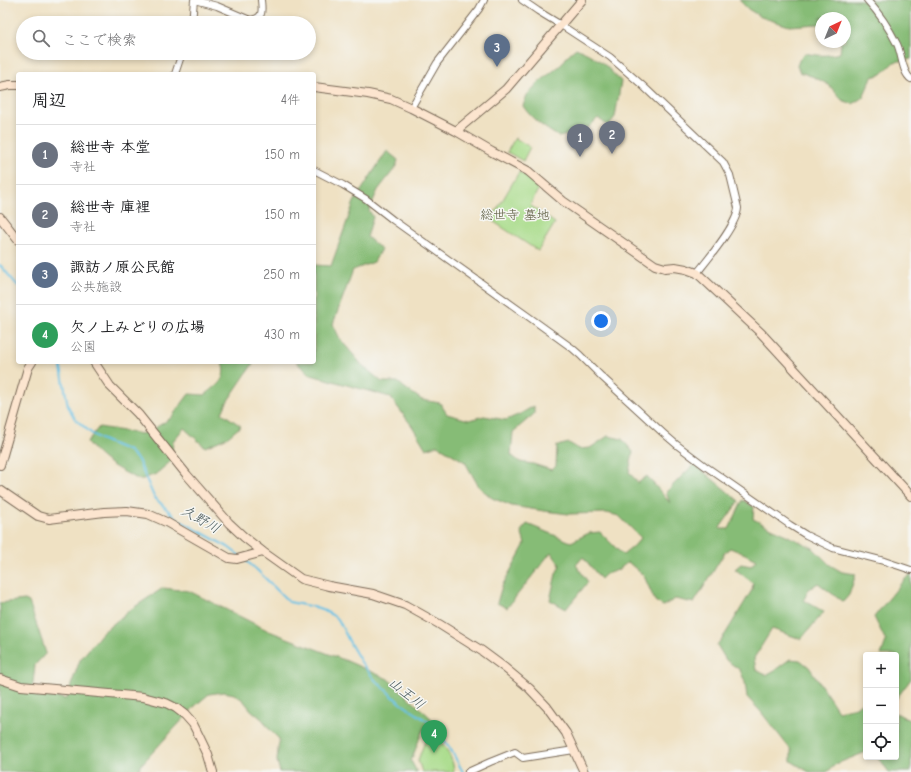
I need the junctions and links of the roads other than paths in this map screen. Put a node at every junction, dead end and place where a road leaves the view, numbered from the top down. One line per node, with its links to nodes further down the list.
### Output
1 (261, 0): 8 (street)
2 (484, 0): 16 (street)
3 (522, 0): 9 (street)
4 (582, 0): 9 (street)
5 (866, 0): 12 (street)
6 (193, 16): 7 (street)
7 (241, 16)
8 (260, 16)
9 (561, 25): 17 (street); 21 (street)
10 (180, 60): 11 (street)
11 (176, 72)
12 (911, 79)
13 (16, 85): 14 (street)
14 (0, 87)
15 (316, 87): 16 (street)
16 (411, 108): 17 (street)
17 (456, 131): 21 (street)
18 (316, 171): 28 (street)
19 (0, 217): 20 (street)
20 (16, 237)
21 (697, 273): 26 (street)
22 (31, 364): 24 (street)
23 (95, 364): 27 (street)
24 (0, 466)
25 (0, 490): 27 (street)
26 (911, 496)
27 (263, 552): 30 (street)
28 (911, 570)
29 (0, 679): 32 (street)
30 (574, 750): 31 (street); 33 (street)
31 (471, 771)
32 (213, 772)
33 (584, 772)

